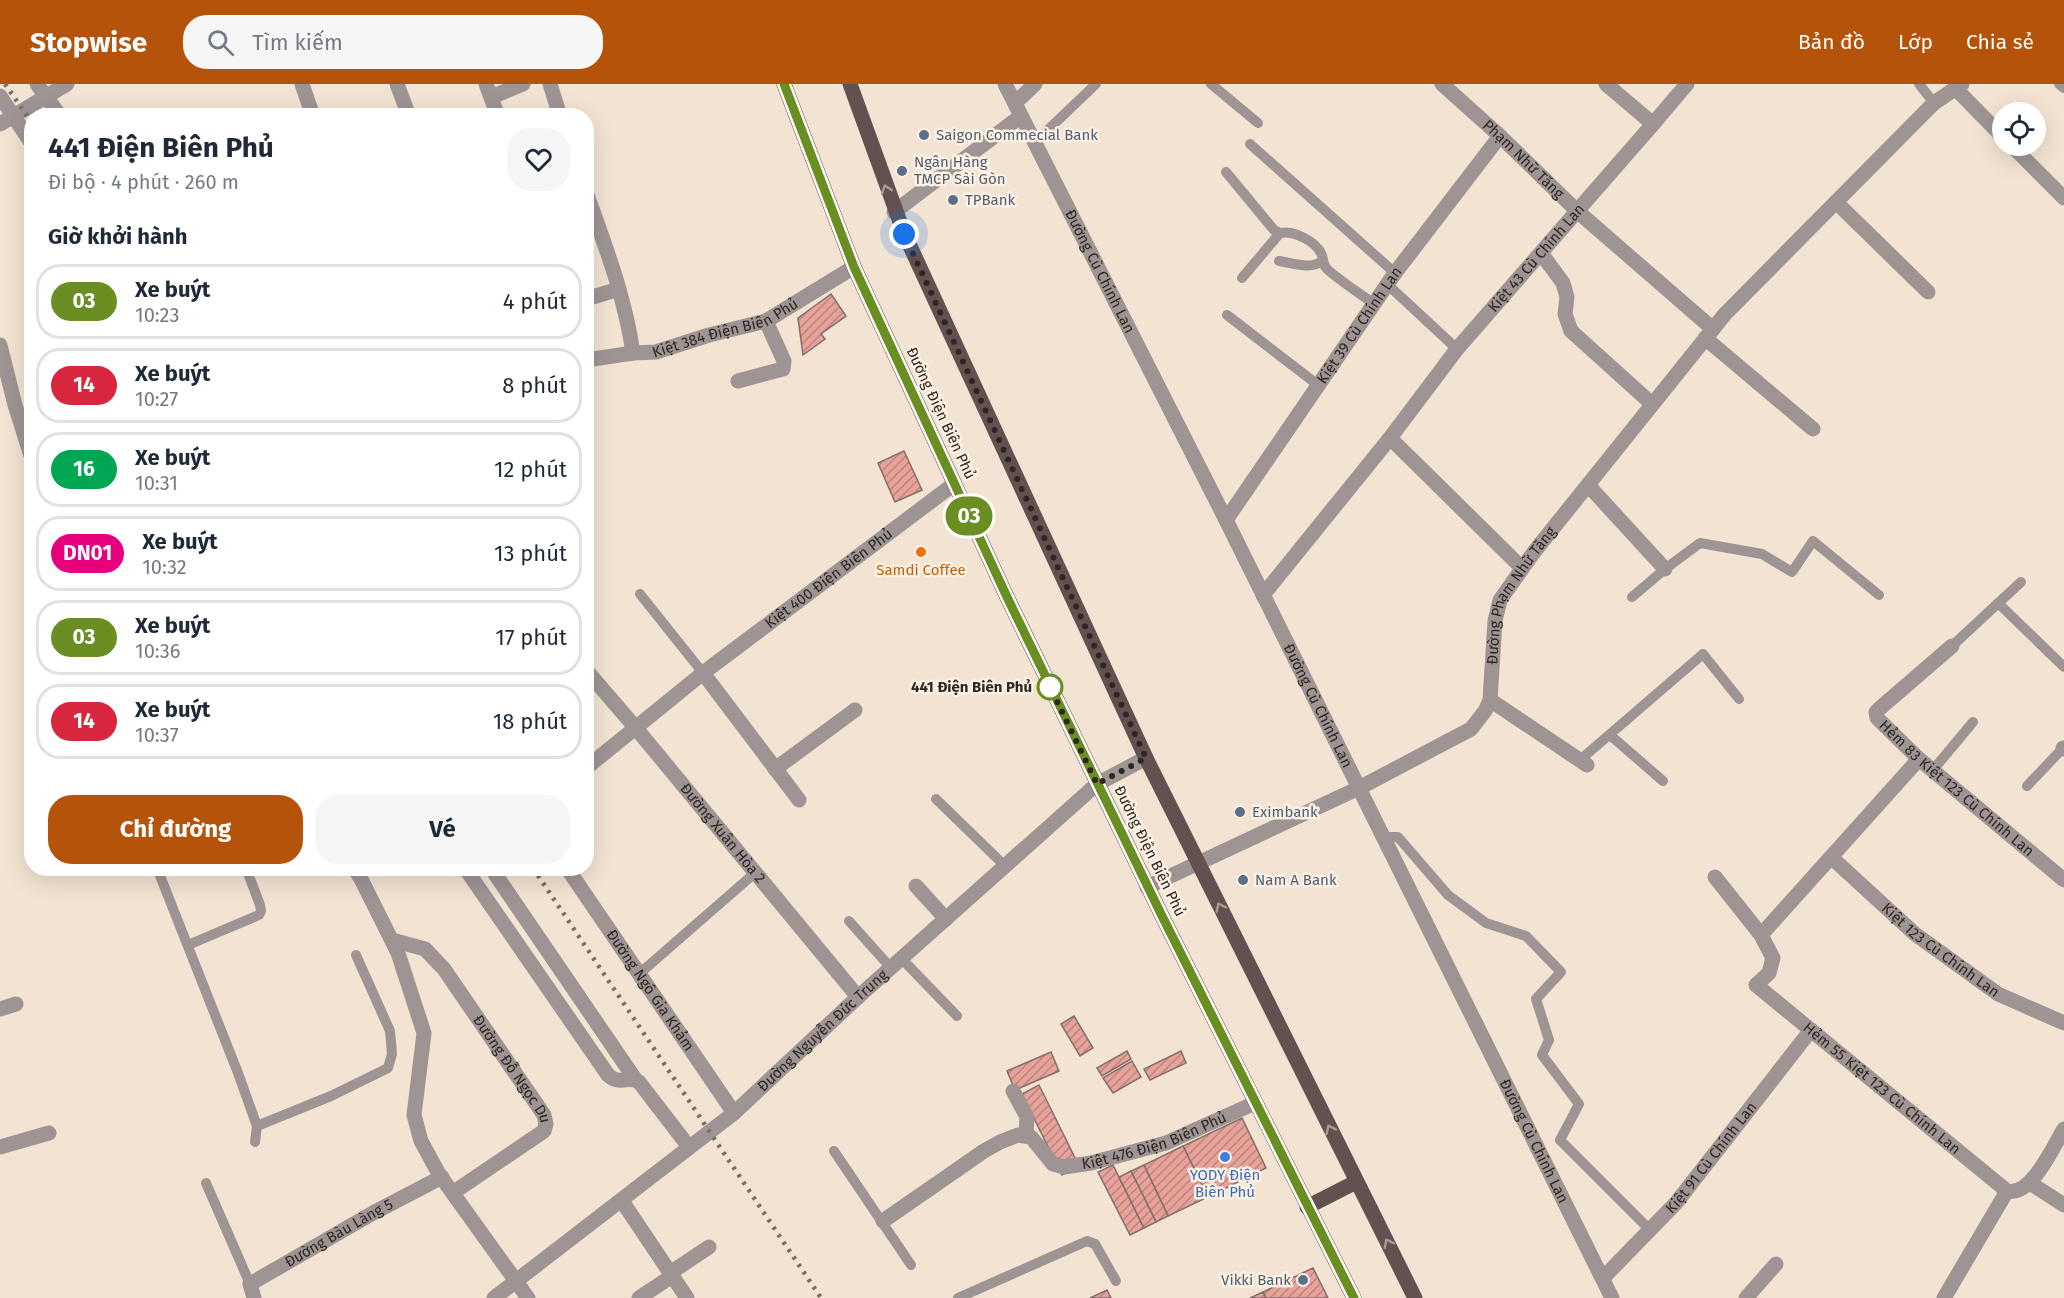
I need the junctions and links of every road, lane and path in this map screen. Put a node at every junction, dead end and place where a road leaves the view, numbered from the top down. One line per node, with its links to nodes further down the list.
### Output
1 (67, 84): 19 (street)
2 (302, 84): 24 (street)
3 (397, 84): 25 (street)
4 (523, 84): 20 (street)
5 (550, 84): 27 (street)
6 (784, 84): 49 (main road, Đường Điện Biên Phủ)
7 (850, 84): 43 (main road, one-way to 7)
8 (1005, 84): 28 (street, Đường Cù Chính Lan)
9 (1035, 84): 28 (street)
10 (1096, 84): 36 (lane)
11 (1211, 84): 30 (lane)
12 (1442, 84): 35 (street, Phạm Nhữ Tăng)
13 (1606, 84): 32 (street)
14 (1919, 84): 22 (lane)
15 (2059, 84): 18 (lane)
16 (1959, 86): 22 (street, Đường Phạm Nhữ Tăng); 33 (street)
17 (1679, 87): 32 (street, Kiệt 43 Cù Chính Lan)
18 (2064, 88)
19 (42, 90): 23 (street); 29 (street)
20 (489, 91): 26 (street)
21 (0, 96): 29 (street)
22 (1934, 103): 41 (street, Đường Phạm Nhữ Tăng)
23 (54, 108)
24 (310, 108)
25 (407, 108)
26 (495, 108)
27 (558, 108)
28 (1018, 110): 36 (street, Đường Cù Chính Lan); 43 (street)
29 (14, 116): 31 (street); 34 (street)
30 (1258, 123)
31 (0, 124)
32 (1653, 124): 42 (street, Kiệt 43 Cù Chính Lan)
33 (1992, 124)
34 (24, 132)
35 (1500, 136): 42 (street, Phạm Nhữ Tăng); 51 (street, Kiệt 39 Cù Chính Lan)
36 (1034, 143): 71 (street, Đường Cù Chính Lan)
37 (1250, 144): 51 (lane)
38 (2022, 156): 40 (street)
39 (1226, 172): 45 (lane)
40 (2064, 198)
41 (1836, 202): 53 (street); 58 (street, Đường Phạm Nhữ Tăng)
42 (1578, 211): 46 (street, Kiệt 43 Cù Chính Lan); 58 (street, Phạm Nhữ Tăng)
43 (894, 212): 91 (main road)
44 (594, 216): 52 (street)
45 (1280, 233): 48 (lane); 50 (lane)
46 (1541, 253): 60 (street, Kiệt 43 Cù Chính Lan); 65 (street)
47 (1279, 261): 48 (lane)
48 (1322, 261): 55 (lane)
49 (854, 267): 57 (street, Kiệt 384 Điện Biên Phủ); 69 (main road, Đường Điện Biên Phủ)
50 (1242, 278)
51 (1391, 279): 55 (street, Kiệt 39 Cù Chính Lan); 60 (lane)
52 (619, 289): 54 (street); 61 (street)
53 (1928, 292)
54 (594, 297)
55 (1374, 304): 64 (street, Kiệt 39 Cù Chính Lan)
56 (1227, 315): 64 (lane)
57 (766, 321): 61 (street, Kiệt 384 Điện Biên Phủ); 63 (street)
58 (1709, 333): 65 (street, Đường Phạm Nhữ Tăng); 66 (street, Phạm Nhữ Tăng)
59 (0, 345): 67 (street)
60 (1457, 349): 68 (street, Kiệt 43 Cù Chính Lan)
61 (633, 353): 62 (street, Kiệt 384 Điện Biên Phủ)
62 (594, 359)
63 (738, 381)
64 (1318, 385): 71 (street, Kiệt 39 Cù Chính Lan)
65 (1652, 404): 70 (street, Đường Phạm Nhữ Tăng)
66 (1813, 429)
67 (24, 434)
68 (1390, 438): 72 (street); 76 (street, Kiệt 43 Cù Chính Lan)
69 (954, 484): 82 (street, Kiệt 400 Điện Biên Phủ); 98 (main road, Đường Điện Biên Phủ)
70 (1588, 485): 72 (street, Đường Phạm Nhữ Tăng); 73 (street)
71 (1226, 520): 76 (street, Đường Cù Chính Lan)
72 (1522, 568): 85 (street, Đường Phạm Nhữ Tăng)
73 (1665, 569): 77 (lane); 78 (lane)
74 (2021, 582): 79 (lane)
75 (640, 594): 82 (lane)
76 (1263, 595): 100 (street, Đường Cù Chính Lan)
77 (1879, 595)
78 (1632, 597)
79 (1998, 603): 80 (lane); 81 (lane)
80 (1952, 646): 92 (street, Hẻm 83 Kiệt 123 Cù Chính Lan)
81 (2064, 667)
82 (703, 674): 88 (street, Kiệt 400 Điện Biên Phủ); 95 (street)
83 (594, 679): 88 (street, Đường Xuân Hòa 2)
84 (1739, 699): 89 (lane)
85 (1490, 700): 94 (street); 100 (street, Đường Phạm Nhữ Tăng)
86 (855, 710): 95 (street)
87 (1973, 722): 96 (lane)
88 (635, 727): 93 (street, Kiệt 400 Điện Biên Phủ); 107 (street, Đường Xuân Hòa 2)
89 (1610, 735): 94 (lane); 97 (lane)
90 (2064, 748): 99 (lane)
91 (1146, 758): 98 (street, Đường Nguyễn Đức Trung); 105 (main road)
92 (1919, 759): 96 (street, Hẻm 83 Kiệt 123 Cù Chính Lan); 104 (street)
93 (594, 761)
94 (1583, 762)
95 (775, 769): 102 (street)
96 (1933, 770): 115 (street, Hẻm 83 Kiệt 123 Cù Chính Lan)
97 (1663, 781)
98 (1097, 784): 106 (street, Đường Nguyễn Đức Trung); 117 (main road, Đường Điện Biên Phủ)
99 (2027, 786)
100 (1359, 788): 103 (street, Đường Cù Chính Lan); 105 (street, Đường Phạm Nhữ Tăng)
101 (936, 799): 106 (lane)
102 (799, 800)
103 (1384, 837): 154 (lane); 159 (street, Đường Cù Chính Lan)
104 (1831, 857): 120 (street); 130 (street, Kiệt 123 Cù Chính Lan)
105 (1198, 863): 117 (street, Đường Phạm Nhữ Tăng); 145 (main road, one-way to 105)
106 (1005, 866): 118 (street, Đường Nguyễn Đức Trung)
107 (756, 873): 125 (lane); 126 (street, Đường Xuân Hòa 2)
108 (160, 876): 122 (lane)
109 (249, 876): 122 (lane)
110 (359, 876): 121 (street)
111 (471, 876): 132 (street)
112 (496, 876): 132 (street)
113 (572, 876): 125 (street, Đường Ngô Gia Khảm)
114 (1715, 878): 120 (street)
115 (2064, 880)
116 (916, 886): 118 (street)
117 (1148, 887): 134 (main road, Đường Điện Biên Phủ)
118 (946, 919): 124 (street, Đường Nguyễn Đức Trung)
119 (849, 921): 124 (lane)
120 (1761, 935): 131 (street, Hẻm 55 Kiệt 123 Cù Chính Lan)
121 (392, 940): 144 (street); 149 (street, Đường Đỗ Ngọc Du)
122 (188, 945): 136 (lane)
123 (356, 955): 136 (lane)
124 (896, 963): 126 (street, Đường Nguyễn Đức Trung); 129 (lane)
125 (639, 974): 135 (street, Đường Ngô Gia Khảm)
126 (858, 997): 135 (street, Đường Nguyễn Đức Trung)
127 (16, 1004): 128 (street)
128 (0, 1009)
129 (957, 1016)
130 (2064, 1023)
131 (1811, 1030): 148 (street, Hẻm 55 Kiệt 123 Cù Chính Lan); 154 (street, Kiệt 91 Cù Chính Lan)
132 (635, 1079): 141 (street)
133 (1013, 1091): 139 (street)
134 (1255, 1103): 139 (street, Kiệt 476 Điện Biên Phủ); 152 (main road, Đường Điện Biên Phủ)
135 (734, 1113): 141 (street, Đường Nguyễn Đức Trung)
136 (257, 1126): 140 (lane)
137 (2064, 1129): 147 (street)
138 (49, 1134): 142 (street)
139 (1026, 1135): 153 (street)
140 (255, 1142)
141 (689, 1146): 150 (street, Đường Nguyễn Đức Trung)
142 (0, 1147)
143 (834, 1151): 153 (lane)
144 (442, 1177): 149 (street); 162 (street, Đường Bàu Làng 5)
145 (1356, 1182): 152 (main road); 169 (main road, one-way to 145)
146 (206, 1183): 162 (lane)
147 (2030, 1183): 148 (street); 151 (street)
148 (2007, 1191): 172 (street)
149 (454, 1192): 160 (street)
150 (622, 1200): 158 (street); 160 (street, Đường Nguyễn Đức Trung)
151 (2064, 1205)
152 (1308, 1207): 168 (main road, Đường Điện Biên Phủ)
153 (883, 1221): 157 (lane)
154 (1650, 1230): 159 (street, Kiệt 91 Cù Chính Lan)
155 (709, 1247): 158 (street)
156 (1776, 1264): 171 (street)
157 (911, 1265)
158 (671, 1275): 165 (street); 166 (street)
159 (1603, 1278): 170 (street, Đường Cù Chính Lan)
160 (516, 1281): 163 (street, Đường Nguyễn Đức Trung); 164 (street)
161 (1116, 1281): 167 (lane)
162 (252, 1291)
163 (494, 1298)
164 (528, 1298)
165 (639, 1298)
166 (687, 1298)
167 (958, 1298)
168 (1354, 1298)
169 (1415, 1298)
170 (1612, 1298)
171 (1746, 1298)
172 (1944, 1298)

